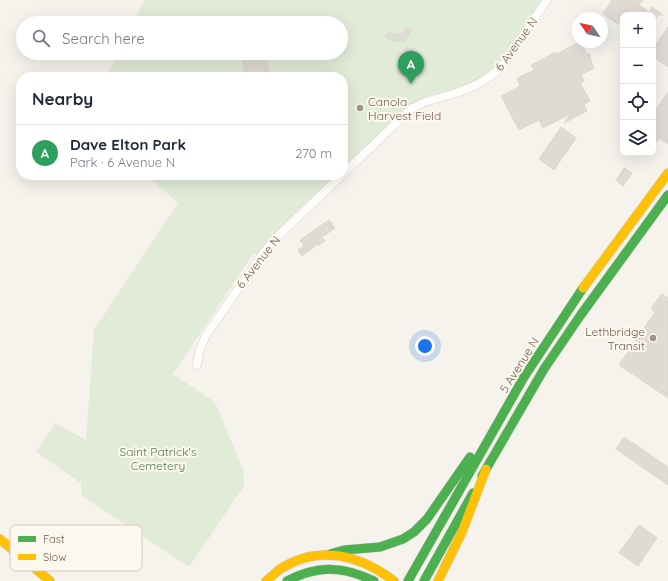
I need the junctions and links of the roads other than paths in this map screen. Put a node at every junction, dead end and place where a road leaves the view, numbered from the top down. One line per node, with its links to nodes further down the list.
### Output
1 (547, 0): 2 (street, 6 Avenue N)
2 (348, 168)
3 (668, 173): 7 (main road, 5 Avenue N)
4 (336, 180): 6 (street, 6 Avenue N)
5 (668, 195): 8 (main road, 5 Avenue N)
6 (197, 365)
7 (494, 429): 13 (main road); 22 (main road, 5 Avenue N)
8 (486, 469): 23 (main road, 5 Avenue N); 24 (main road)
9 (0, 539): 11 (main road)
10 (0, 544): 12 (main road)
11 (10, 547)
12 (10, 554)
13 (325, 555): 18 (main road); 21 (main road)
14 (28, 571): 16 (main road)
15 (38, 571): 17 (main road)
16 (38, 581)
17 (50, 581)
18 (266, 581)
19 (287, 581): 20 (main road)
20 (374, 581)
21 (394, 581)
22 (408, 581)
23 (424, 581)
24 (438, 581)

